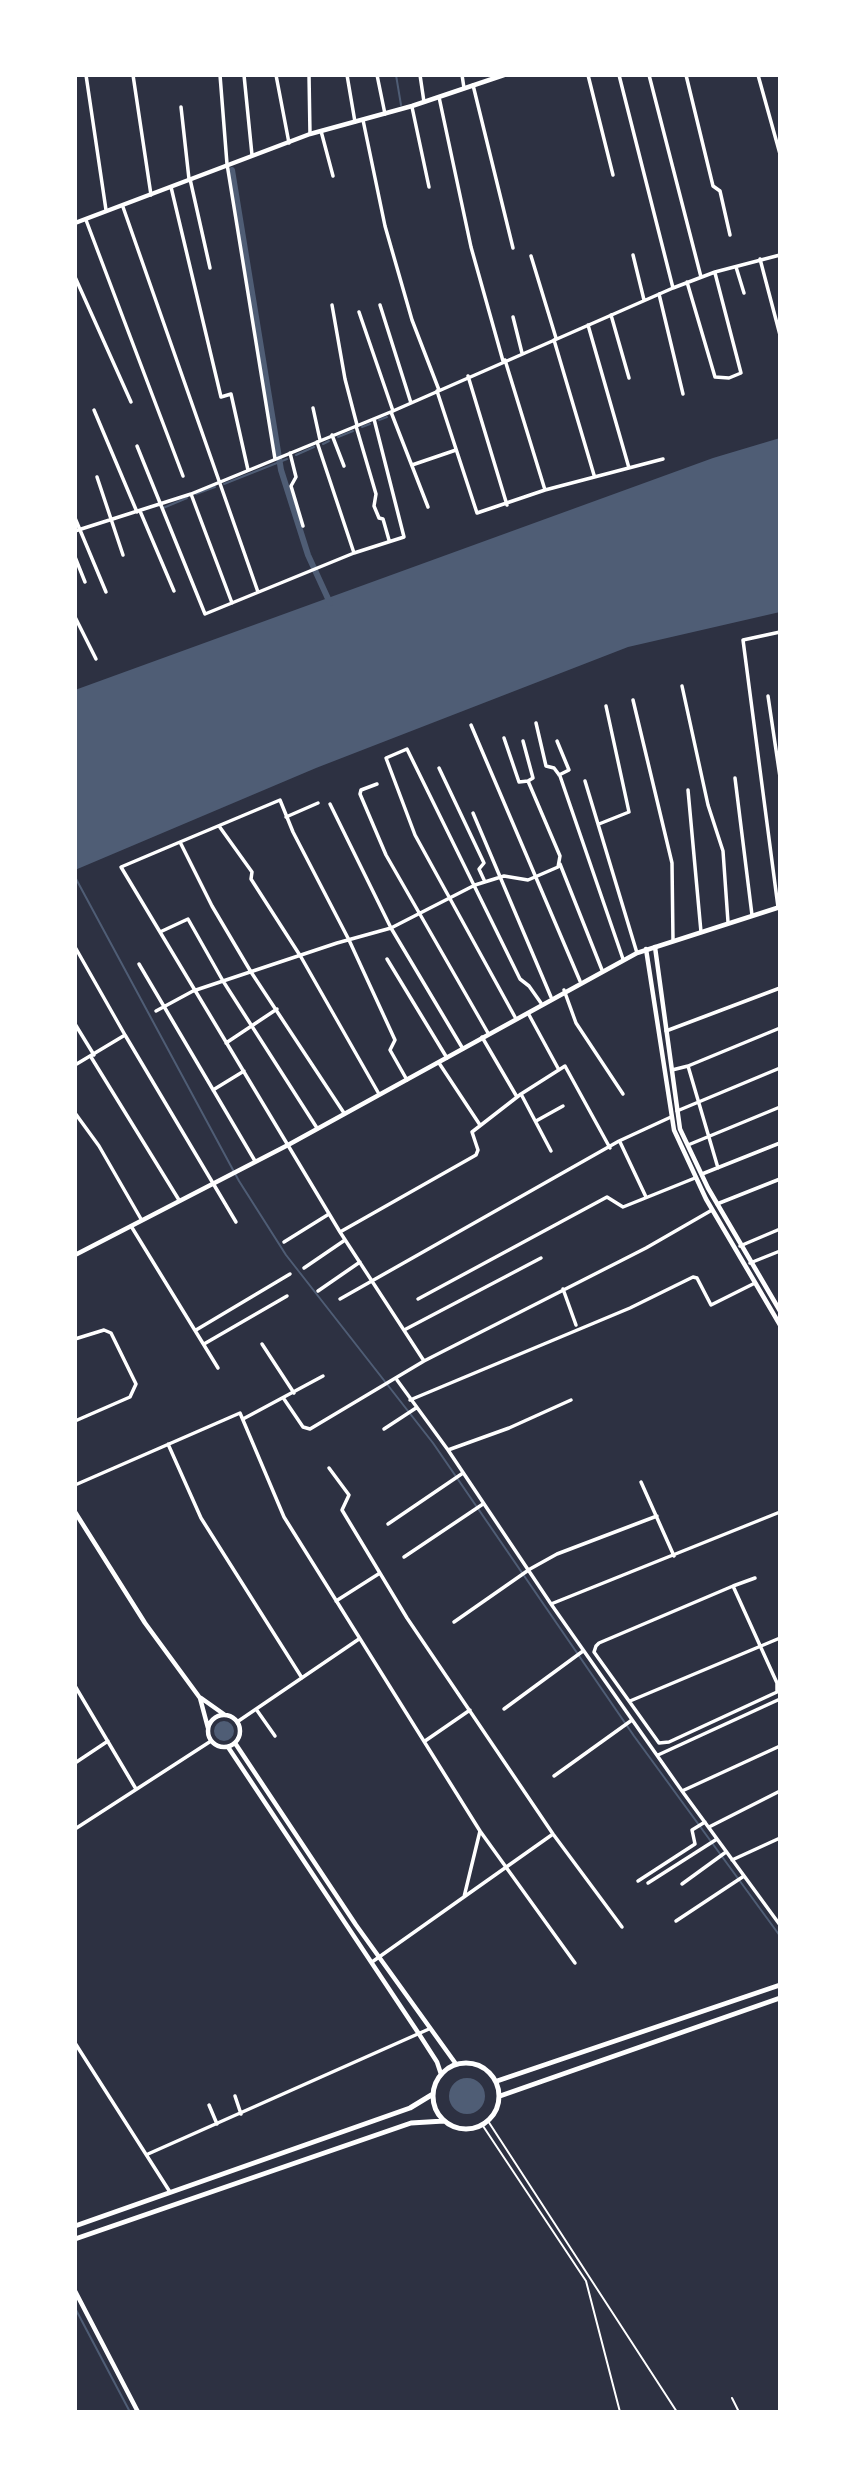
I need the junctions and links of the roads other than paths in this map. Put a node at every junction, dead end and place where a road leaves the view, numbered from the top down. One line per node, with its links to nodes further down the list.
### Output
1 (86, 75): 40 (street)
2 (133, 75): 38 (street)
3 (220, 75): 32 (street)
4 (244, 75): 31 (street)
5 (276, 75): 29 (street)
6 (309, 75): 27 (street)
7 (347, 75): 25 (street)
8 (377, 75): 23 (street)
9 (420, 75): 20 (street)
10 (462, 75): 18 (street)
11 (503, 75): 17 (street)
12 (588, 75): 33 (street)
13 (619, 75): 55 (street)
14 (649, 75): 53 (street)
15 (686, 75): 43 (street)
16 (758, 75): 28 (street)
17 (472, 85): 18 (street); 44 (street)
18 (464, 88): 19 (street)
19 (439, 97): 20 (street); 68 (street)
20 (424, 102): 21 (street)
21 (412, 106): 23 (street); 37 (street)
22 (181, 107): 35 (street)
23 (385, 114): 24 (street)
24 (363, 120): 25 (street); 71 (street)
25 (355, 122): 26 (street)
26 (321, 131): 27 (street); 34 (street)
27 (310, 134): 29 (street)
28 (778, 137): 30 (street)
29 (289, 143): 31 (street)
30 (780, 153)
31 (252, 155): 32 (street)
32 (228, 164): 35 (street); 85 (street)
33 (613, 175)
34 (333, 176)
35 (189, 179): 36 (street); 50 (street)
36 (171, 187): 38 (street); 90 (street)
37 (429, 187)
38 (151, 195): 39 (street)
39 (123, 206): 40 (street); 94 (street)
40 (107, 212): 41 (street)
41 (86, 220): 42 (street); 91 (street)
42 (75, 223)
43 (730, 235)
44 (513, 248)
45 (633, 255): 58 (street)
46 (780, 255): 48 (street)
47 (531, 256): 66 (street)
48 (760, 259): 49 (street); 65 (street)
49 (736, 267): 51 (street); 56 (street)
50 (209, 268)
51 (715, 272): 53 (street); 54 (street)
52 (75, 277): 73 (street)
53 (701, 277): 54 (street)
54 (687, 282): 55 (street)
55 (673, 288): 57 (street)
56 (744, 293)
57 (659, 294): 58 (street); 72 (street)
58 (644, 300): 62 (street)
59 (332, 305): 79 (street)
60 (380, 305): 74 (street)
61 (359, 312): 77 (street)
62 (611, 315): 64 (street); 70 (street)
63 (513, 317): 67 (street)
64 (588, 325): 66 (street); 89 (street)
65 (780, 335)
66 (555, 339): 67 (street); 92 (street)
67 (522, 353): 68 (street)
68 (504, 360): 69 (street); 95 (street)
69 (468, 376): 71 (street); 98 (street)
70 (629, 378)
71 (438, 391): 74 (street); 83 (street)
72 (683, 394)
73 (131, 402)
74 (411, 403): 77 (street)
75 (313, 408): 81 (street)
76 (94, 410): 100 (street)
77 (392, 412): 78 (street); 87 (street)
78 (374, 419): 79 (street); 105 (street)
79 (356, 425): 80 (street); 105 (street)
80 (332, 435): 81 (street); 88 (street)
81 (318, 440): 84 (street); 106 (street)
82 (137, 446): 97 (street)
83 (456, 450): 87 (street); 98 (street)
84 (290, 453): 85 (street); 103 (street)
85 (276, 459): 90 (street)
86 (663, 459): 89 (street)
87 (412, 465): 99 (street)
88 (344, 466)
89 (629, 468): 92 (street)
90 (248, 470): 94 (street)
91 (183, 476)
92 (594, 476): 95 (street)
93 (97, 477): 102 (street)
94 (218, 482): 96 (street); 111 (street)
95 (545, 490): 98 (street)
96 (191, 494): 97 (street); 113 (street)
97 (160, 505): 100 (street); 113 (street)
98 (507, 505)
99 (428, 506)
100 (138, 512): 102 (street); 110 (street)
101 (75, 518): 104 (street)
102 (113, 520): 104 (street); 107 (street)
103 (303, 526)
104 (77, 530): 112 (street)
105 (389, 540): 106 (street)
106 (354, 553): 111 (street)
107 (124, 555)
108 (75, 557): 109 (street)
109 (85, 582)
110 (174, 591)
111 (258, 592): 113 (street)
112 (106, 593)
113 (232, 604)
114 (75, 617): 116 (street)
115 (780, 632): 147 (street)
116 (96, 659)
117 (682, 685): 150 (street)
118 (768, 696): 128 (street)
119 (633, 701): 155 (street)
120 (606, 706): 138 (street)
121 (536, 723): 127 (street)
122 (471, 725): 143 (street)
123 (505, 738): 130 (street)
124 (523, 741): 130 (street)
125 (557, 741): 127 (street)
126 (439, 768): 144 (street)
127 (559, 775): 161 (street)
128 (780, 777)
129 (735, 778): 149 (street)
130 (528, 780): 141 (street)
131 (585, 781): 138 (street)
132 (377, 784): 148 (street)
133 (688, 790): 152 (street)
134 (318, 803): 137 (street)
135 (330, 804): 151 (street)
136 (472, 813): 142 (street)
137 (286, 817): 139 (street); 154 (street)
138 (599, 824): 159 (street)
139 (219, 826): 140 (street); 160 (street)
140 (181, 843): 153 (street); 165 (street)
141 (560, 864): 143 (street); 164 (street)
142 (501, 877): 143 (street); 144 (street); 171 (street)
143 (534, 879): 167 (street)
144 (485, 882): 145 (street)
145 (475, 885): 146 (street); 146 (street); 173 (street)
146 (451, 896): 148 (street); 178 (street)
147 (779, 907): 149 (street)
148 (422, 914): 151 (street); 183 (street)
149 (752, 915): 150 (street)
150 (728, 922): 152 (street)
151 (391, 928): 154 (street); 187 (street)
152 (701, 932): 155 (street)
153 (159, 933): 166 (street); 170 (street)
154 (349, 940): 160 (street); 197 (street)
155 (673, 940): 156 (street)
156 (655, 946): 158 (street); 172 (street)
157 (75, 947): 184 (street)
158 (646, 948): 159 (street); 172 (street)
159 (637, 953): 161 (street)
160 (301, 957): 165 (street); 199 (street)
161 (623, 959): 164 (street)
162 (387, 960): 189 (street)
163 (139, 964): 174 (street)
164 (602, 970): 167 (street)
165 (251, 972): 166 (street); 175 (street)
166 (223, 981): 170 (street); 180 (street)
167 (580, 981): 169 (street)
168 (780, 988): 182 (street)
169 (564, 990): 171 (street); 200 (street)
170 (193, 991): 174 (street); 186 (street)
171 (551, 997): 173 (street)
172 (658, 1001): 182 (street); 208 (street)
173 (541, 1003): 177 (street)
174 (164, 1006): 176 (street); 198 (street)
175 (277, 1009): 180 (street); 207 (street)
176 (156, 1011)
177 (527, 1011): 178 (street); 194 (street)
178 (515, 1017): 183 (street)
179 (75, 1024): 188 (street)
180 (252, 1027): 186 (street); 211 (street)
181 (780, 1028): 192 (street)
182 (666, 1031): 195 (street)
183 (488, 1033): 185 (street)
184 (125, 1035): 188 (street); 224 (street)
185 (482, 1037): 187 (street); 201 (street)
186 (226, 1043): 196 (street)
187 (463, 1049): 189 (street)
188 (92, 1056): 191 (street); 226 (street)
189 (447, 1058): 190 (street)
190 (439, 1063): 197 (street); 210 (street)
191 (75, 1065)
192 (688, 1066): 195 (street); 202 (street)
193 (780, 1068): 202 (street)
194 (559, 1070): 201 (street); 217 (street)
195 (672, 1070): 205 (street)
196 (244, 1071): 198 (street); 215 (street)
197 (407, 1080): 199 (street)
198 (214, 1090): 219 (street)
199 (379, 1094): 207 (street)
200 (623, 1094)
201 (519, 1096): 209 (street); 210 (street)
202 (699, 1102): 205 (street); 212 (street)
203 (563, 1106): 209 (street)
204 (780, 1108): 212 (street)
205 (677, 1111): 216 (street)
206 (75, 1113): 231 (street)
207 (344, 1113): 211 (street)
208 (671, 1117): 213 (street); 222 (street)
209 (536, 1121): 218 (street)
210 (480, 1125): 236 (street)
211 (317, 1128): 215 (street)
212 (709, 1136): 216 (street); 220 (street)
213 (619, 1141): 217 (street); 225 (street)
214 (780, 1143): 220 (street)
215 (288, 1144): 219 (street); 229 (street)
216 (688, 1145): 221 (street)
217 (610, 1148): 247 (street)
218 (551, 1151)
219 (256, 1161): 224 (street)
220 (718, 1168): 221 (street)
221 (702, 1174): 227 (street)
222 (696, 1178): 225 (street); 228 (street)
223 (780, 1179): 227 (street)
224 (213, 1182): 226 (street); 233 (street)
225 (646, 1197): 252 (street)
226 (179, 1200): 231 (street)
227 (718, 1204): 230 (street)
228 (712, 1210): 232 (street); 249 (street)
229 (329, 1214): 236 (street); 238 (street)
230 (724, 1217): 232 (street); 239 (street)
231 (141, 1219): 234 (street)
232 (718, 1221): 248 (street)
233 (236, 1222)
234 (130, 1224): 241 (street); 258 (street)
235 (780, 1229): 239 (street)
236 (340, 1232): 237 (street)
237 (345, 1240): 243 (street); 245 (street)
238 (284, 1242)
239 (740, 1246): 244 (street)
240 (780, 1251): 244 (street)
241 (75, 1255)
242 (541, 1258): 257 (street)
243 (360, 1262): 247 (street); 250 (street)
244 (750, 1263): 254 (street)
245 (304, 1268)
246 (290, 1274): 258 (street)
247 (372, 1280): 253 (street); 257 (street)
248 (755, 1283): 256 (street); 268 (street)
249 (563, 1289): 255 (street); 262 (street)
250 (318, 1291)
251 (287, 1296): 260 (street)
252 (418, 1299)
253 (340, 1300)
254 (780, 1311)
255 (576, 1325)
256 (780, 1325)
257 (405, 1329): 262 (street)
258 (195, 1330): 260 (street)
259 (75, 1339): 272 (street)
260 (204, 1344): 263 (street)
261 (262, 1344): 266 (street)
262 (424, 1361): 265 (street)
263 (218, 1367)
264 (323, 1376): 266 (street)
265 (397, 1380): 267 (street); 268 (street)
266 (294, 1393): 267 (street)
267 (284, 1399): 271 (street)
268 (410, 1400): 270 (street)
269 (571, 1400): 275 (street)
270 (414, 1410): 273 (street); 275 (street)
271 (243, 1419): 274 (street); 291 (street)
272 (75, 1421)
273 (384, 1429)
274 (167, 1443): 279 (street); 298 (street)
275 (448, 1450): 277 (street)
276 (329, 1468): 288 (street)
277 (463, 1473): 280 (street); 284 (street)
278 (641, 1482): 283 (street)
279 (75, 1485)
280 (482, 1504): 286 (street); 287 (street)
281 (75, 1512): 300 (street)
282 (780, 1512): 285 (street)
283 (657, 1516): 285 (street); 287 (street)
284 (388, 1524)
285 (674, 1556): 292 (street)
286 (404, 1557)
287 (530, 1569): 292 (street); 293 (street)
288 (380, 1573): 291 (street); 305 (street)
289 (755, 1578): 290 (street)
290 (733, 1586): 296 (street); 302 (street)
291 (337, 1601): 295 (street)
292 (551, 1604): 297 (street)
293 (454, 1622)
294 (780, 1638): 296 (street)
295 (359, 1639): 298 (street); 313 (street)
296 (760, 1646): 302 (street); 302 (street)
297 (582, 1652): 304 (street); 307 (street)
298 (302, 1678): 303 (street)
299 (75, 1685): 311 (street)
300 (200, 1698): 306 (street); 309 (street)
301 (780, 1699): 317 (street)
302 (630, 1701)
303 (256, 1709): 308 (street); 310 (street)
304 (504, 1709)
305 (470, 1710): 313 (street); 327 (street)
306 (225, 1715): 308 (street); 309 (street)
307 (630, 1721): 317 (street); 319 (street)
308 (237, 1722): 314 (street)
309 (208, 1728): 312 (street)
310 (275, 1736)
311 (108, 1741): 318 (street); 320 (street)
312 (211, 1741): 316 (street); 320 (street)
313 (425, 1741): 326 (street)
314 (235, 1743): 316 (street); 338 (street)
315 (780, 1746): 321 (street)
316 (228, 1747): 339 (street)
317 (657, 1755): 321 (street)
318 (75, 1763)
319 (554, 1776)
320 (136, 1789): 325 (street)
321 (682, 1791): 323 (street)
322 (780, 1791): 324 (street)
323 (701, 1825): 324 (street); 334 (street)
324 (709, 1827): 329 (street)
325 (75, 1829)
326 (480, 1831): 332 (street); 337 (street)
327 (553, 1834): 332 (street); 343 (street)
328 (780, 1838): 331 (street)
329 (713, 1842): 330 (street); 335 (street)
330 (724, 1854): 331 (street); 336 (street)
331 (732, 1860): 333 (street)
332 (508, 1866): 337 (street); 347 (street)
333 (742, 1877): 340 (street); 341 (street)
334 (638, 1881)
335 (648, 1883)
336 (682, 1884)
337 (464, 1897): 345 (street)
338 (346, 1912): 339 (street); 342 (street)
339 (340, 1916): 344 (street)
340 (676, 1921)
341 (780, 1925)
342 (356, 1926): 344 (street); 345 (street)
343 (622, 1927)
344 (350, 1930): 346 (street)
345 (379, 1958): 346 (street); 350 (street)
346 (372, 1963): 351 (street)
347 (575, 1963)
348 (780, 1985): 355 (highway)
349 (780, 1998): 358 (highway)
350 (429, 2029): 351 (street); 353 (street)
351 (419, 2034): 354 (street); 360 (street)
352 (75, 2043): 364 (street)
353 (456, 2064): 354 (highway); 355 (highway)
354 (441, 2074): 356 (highway)
355 (497, 2081): 358 (highway)
356 (433, 2094): 361 (highway); 365 (highway)
357 (235, 2096): 360 (street)
358 (500, 2096): 363 (highway)
359 (209, 2105): 362 (street)
360 (241, 2114): 362 (street)
361 (444, 2120): 363 (highway); 367 (highway)
362 (217, 2124): 364 (street)
363 (486, 2124): 371 (lane); 372 (lane)
364 (148, 2154): 365 (street)
365 (171, 2194): 366 (highway)
366 (75, 2226)
367 (75, 2239)
368 (75, 2291): 370 (street)
369 (732, 2398): 373 (lane)
370 (138, 2412)
371 (620, 2412)
372 (677, 2412)
373 (739, 2412)

